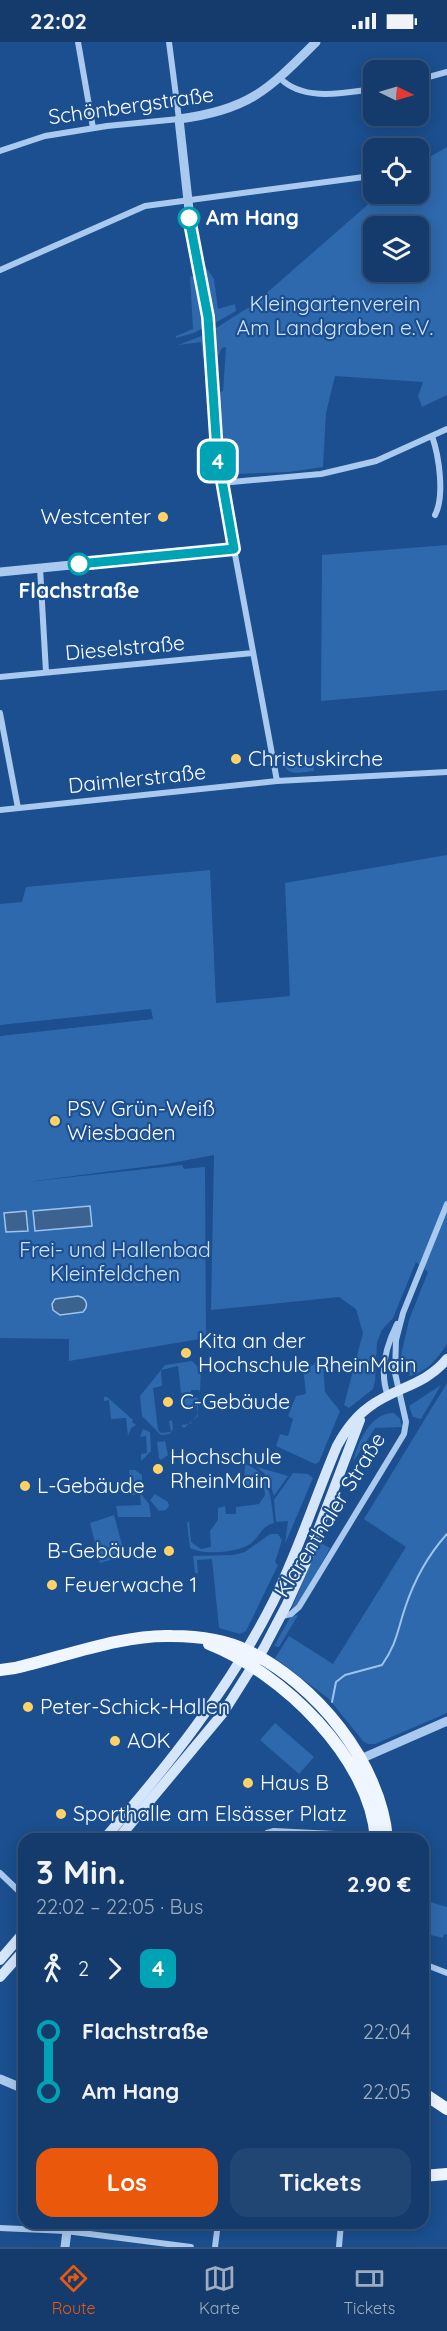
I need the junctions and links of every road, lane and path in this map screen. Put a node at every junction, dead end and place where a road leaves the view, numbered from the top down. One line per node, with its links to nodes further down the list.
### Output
1 (78, 42): 9 (street)
2 (169, 42): 8 (street)
3 (316, 42): 6 (street, Schönbergstraße)
4 (447, 72): 5 (street)
5 (429, 77)
6 (280, 78): 7 (street); 8 (street, Schönbergstraße)
7 (363, 90)
8 (179, 119): 9 (street, Schönbergstraße); 12 (street)
9 (93, 128): 10 (street, Schönbergstraße)
10 (0, 151)
11 (363, 177): 12 (street)
12 (187, 201): 13 (street); 16 (street)
13 (0, 270)
14 (447, 429): 15 (street)
15 (432, 436): 16 (street); 17 (street)
16 (221, 483): 18 (street)
17 (435, 515)
18 (234, 549): 19 (street); 21 (street)
19 (40, 568): 20 (street); 22 (street)
20 (0, 572)
21 (254, 652): 22 (street, Dieselstraße); 26 (street)
22 (46, 672): 23 (street, Dieselstraße)
23 (0, 677)
24 (0, 712): 27 (street)
25 (447, 772): 26 (street, Daimlerstraße)
26 (277, 781): 27 (street, Daimlerstraße)
27 (18, 808): 28 (street, Daimlerstraße)
28 (0, 810)
29 (447, 1204): 30 (street)
30 (403, 1313): 32 (street); 32 (street)
31 (447, 1359): 32 (main road, Klarenthaler Straße)
32 (393, 1394): 33 (main road, Klarenthaler Straße); 34 (street, Klarenthaler Straße)
33 (368, 1407): 34 (main road, Klarenthaler Straße); 35 (main road, Klarenthaler Straße)
34 (281, 1616): 36 (main road, Klarenthaler Straße)
35 (244, 1655): 36 (main road); 37 (main road); 42 (main road, Klarenthaler Straße)
36 (256, 1662): 41 (main road); 43 (main road, Klarenthaler Straße)
37 (15, 1668): 38 (main road); 39 (main road)
38 (0, 1670)
39 (0, 1674)
40 (447, 1721): 41 (street)
41 (355, 1761): 46 (main road)
42 (109, 1833)
43 (123, 1833)
44 (267, 1833): 45 (street)
45 (304, 1833)
46 (380, 1833)
47 (0, 1873): 48 (street)
48 (18, 1890)
49 (18, 1939): 51 (main road)
50 (18, 1957): 54 (main road)
51 (0, 1960)
52 (429, 1966): 53 (street)
53 (447, 1973)
54 (0, 1977)
55 (0, 2079): 56 (street)
56 (18, 2086)
57 (429, 2097): 58 (main road)
58 (447, 2109)
59 (447, 2174): 60 (main road)
60 (429, 2176)
61 (0, 2228): 62 (street)
62 (18, 2228)
63 (67, 2229): 67 (street)
64 (79, 2229): 68 (street)
65 (217, 2229): 69 (street)
66 (340, 2229): 70 (street)
67 (65, 2247)
68 (191, 2247)
69 (215, 2247)
70 (339, 2247)

